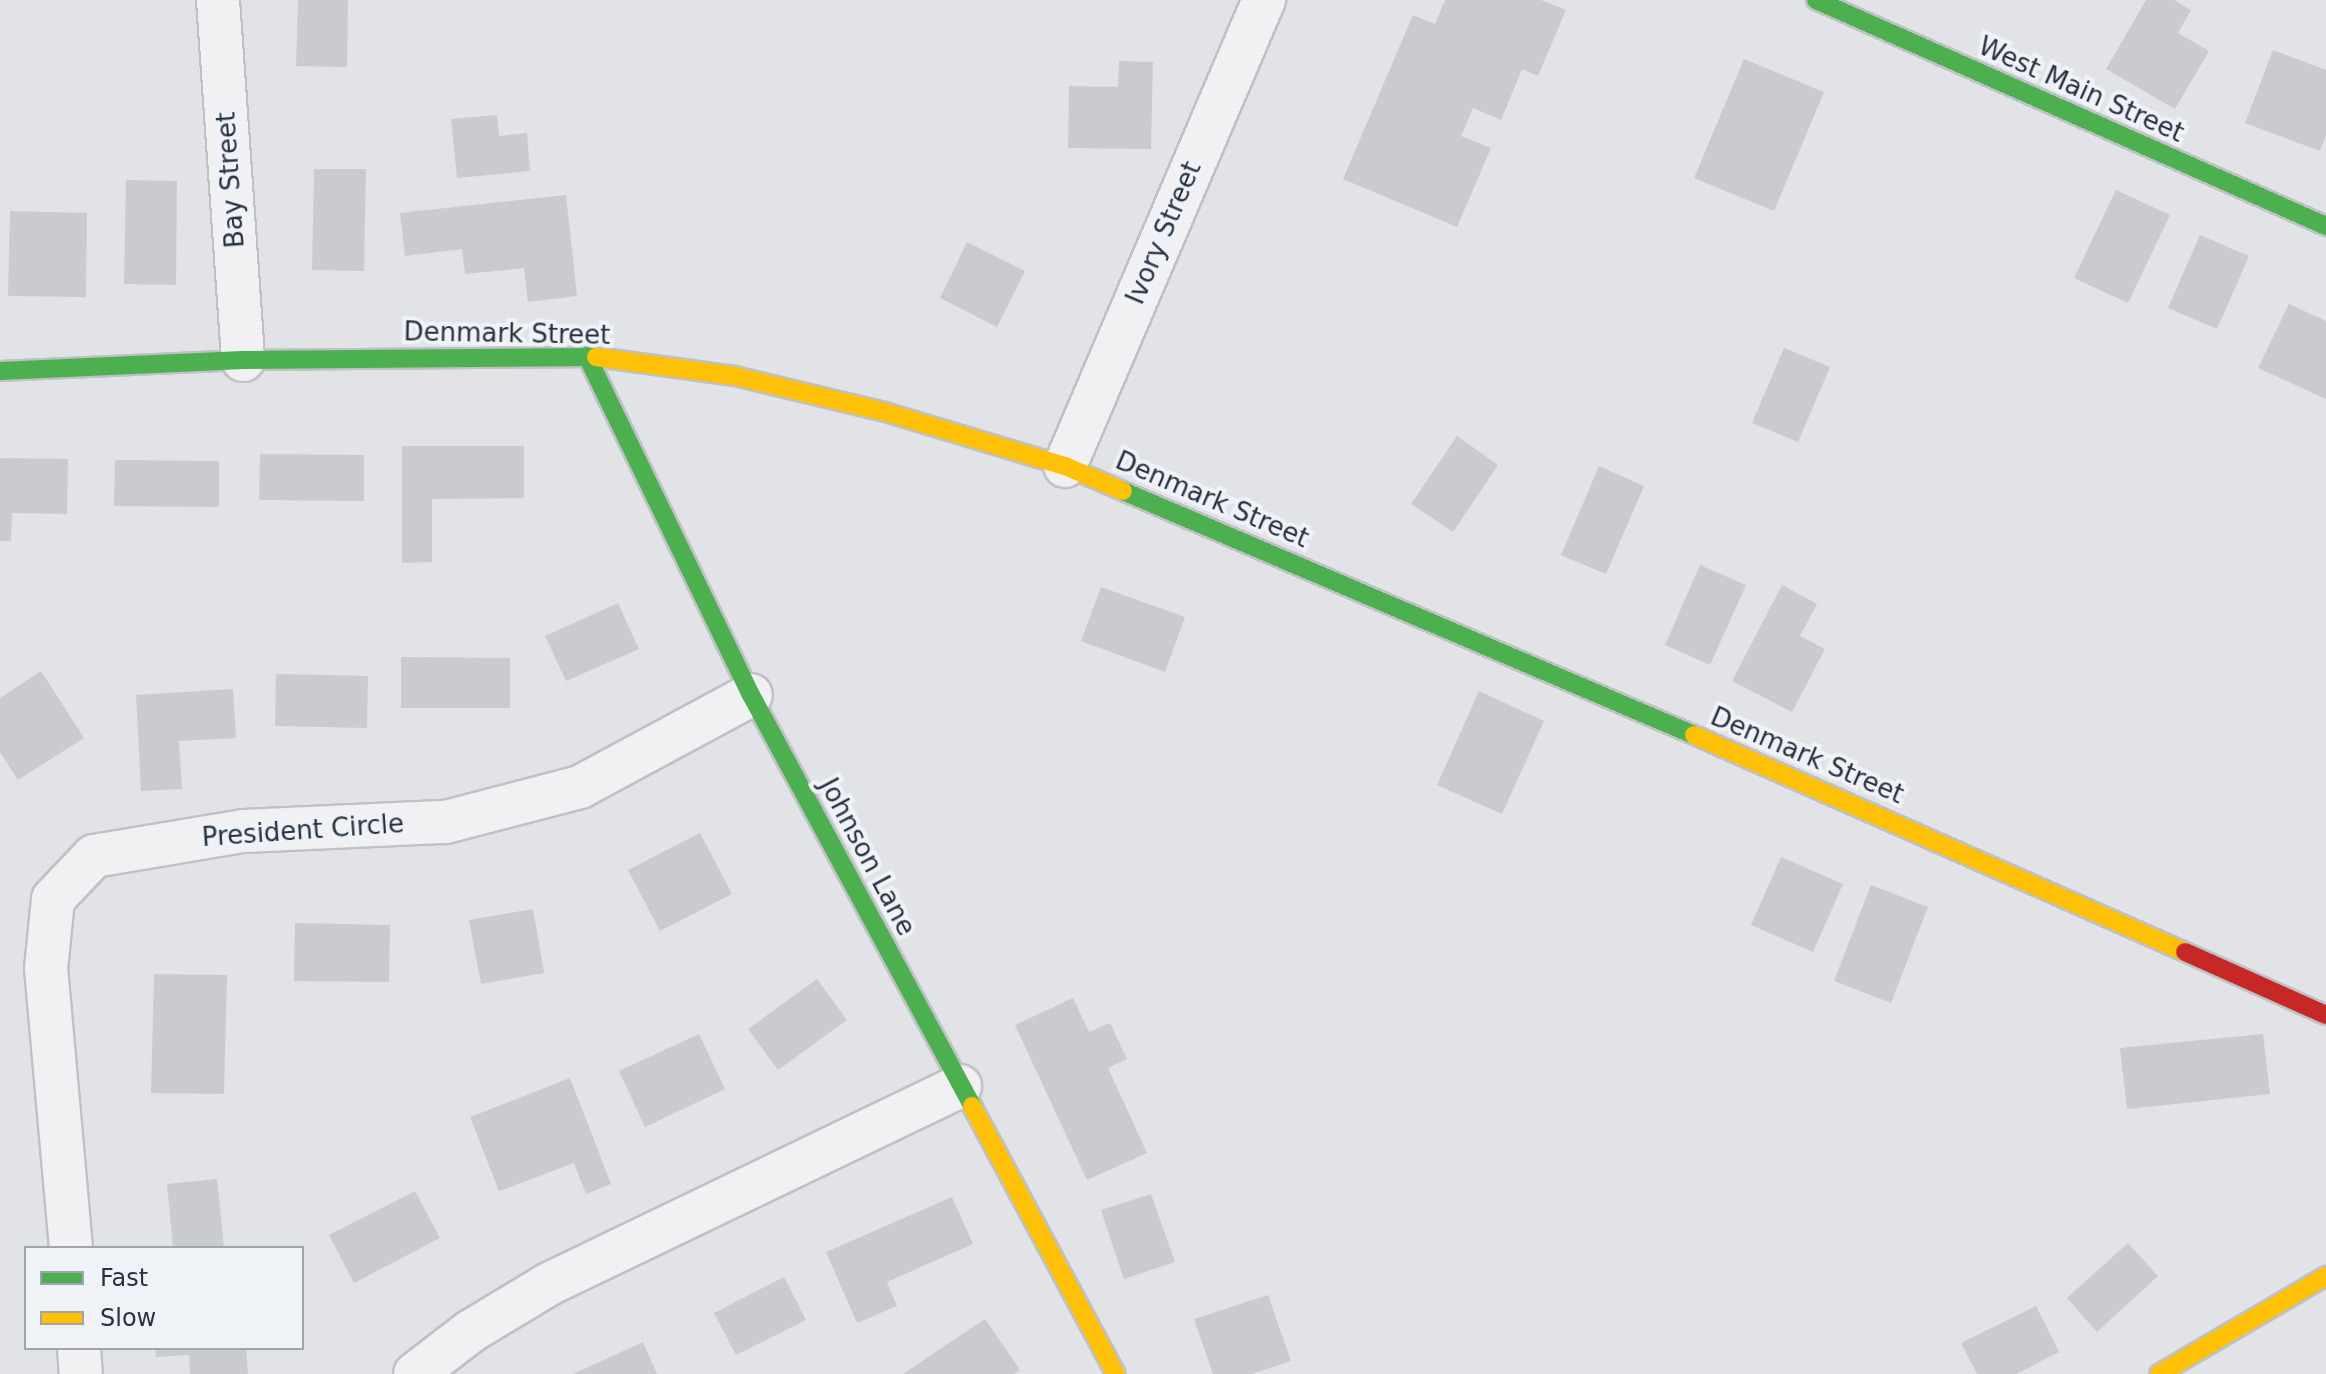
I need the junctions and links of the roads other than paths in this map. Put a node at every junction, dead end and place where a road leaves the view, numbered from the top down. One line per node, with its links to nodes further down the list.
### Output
1 (218, 0): 6 (street, Bay Street)
2 (1264, 0): 8 (street, Ivory Street)
3 (1816, 0): 4 (street, West Main Street)
4 (2326, 226)
5 (587, 356): 6 (street, Denmark Street); 8 (street, Denmark Street); 9 (street, Johnson Lane)
6 (243, 360): 7 (street, Denmark Street)
7 (0, 371)
8 (1065, 466): 10 (street, Denmark Street)
9 (751, 695): 11 (street, Johnson Lane); 12 (street, President Circle)
10 (2326, 1015)
11 (960, 1086): 15 (street, Johnson Lane); 17 (street)
12 (71, 1246)
13 (2326, 1276): 18 (street)
14 (79, 1350): 16 (street)
15 (1114, 1373)
16 (81, 1374)
17 (415, 1374)
18 (2159, 1374)

